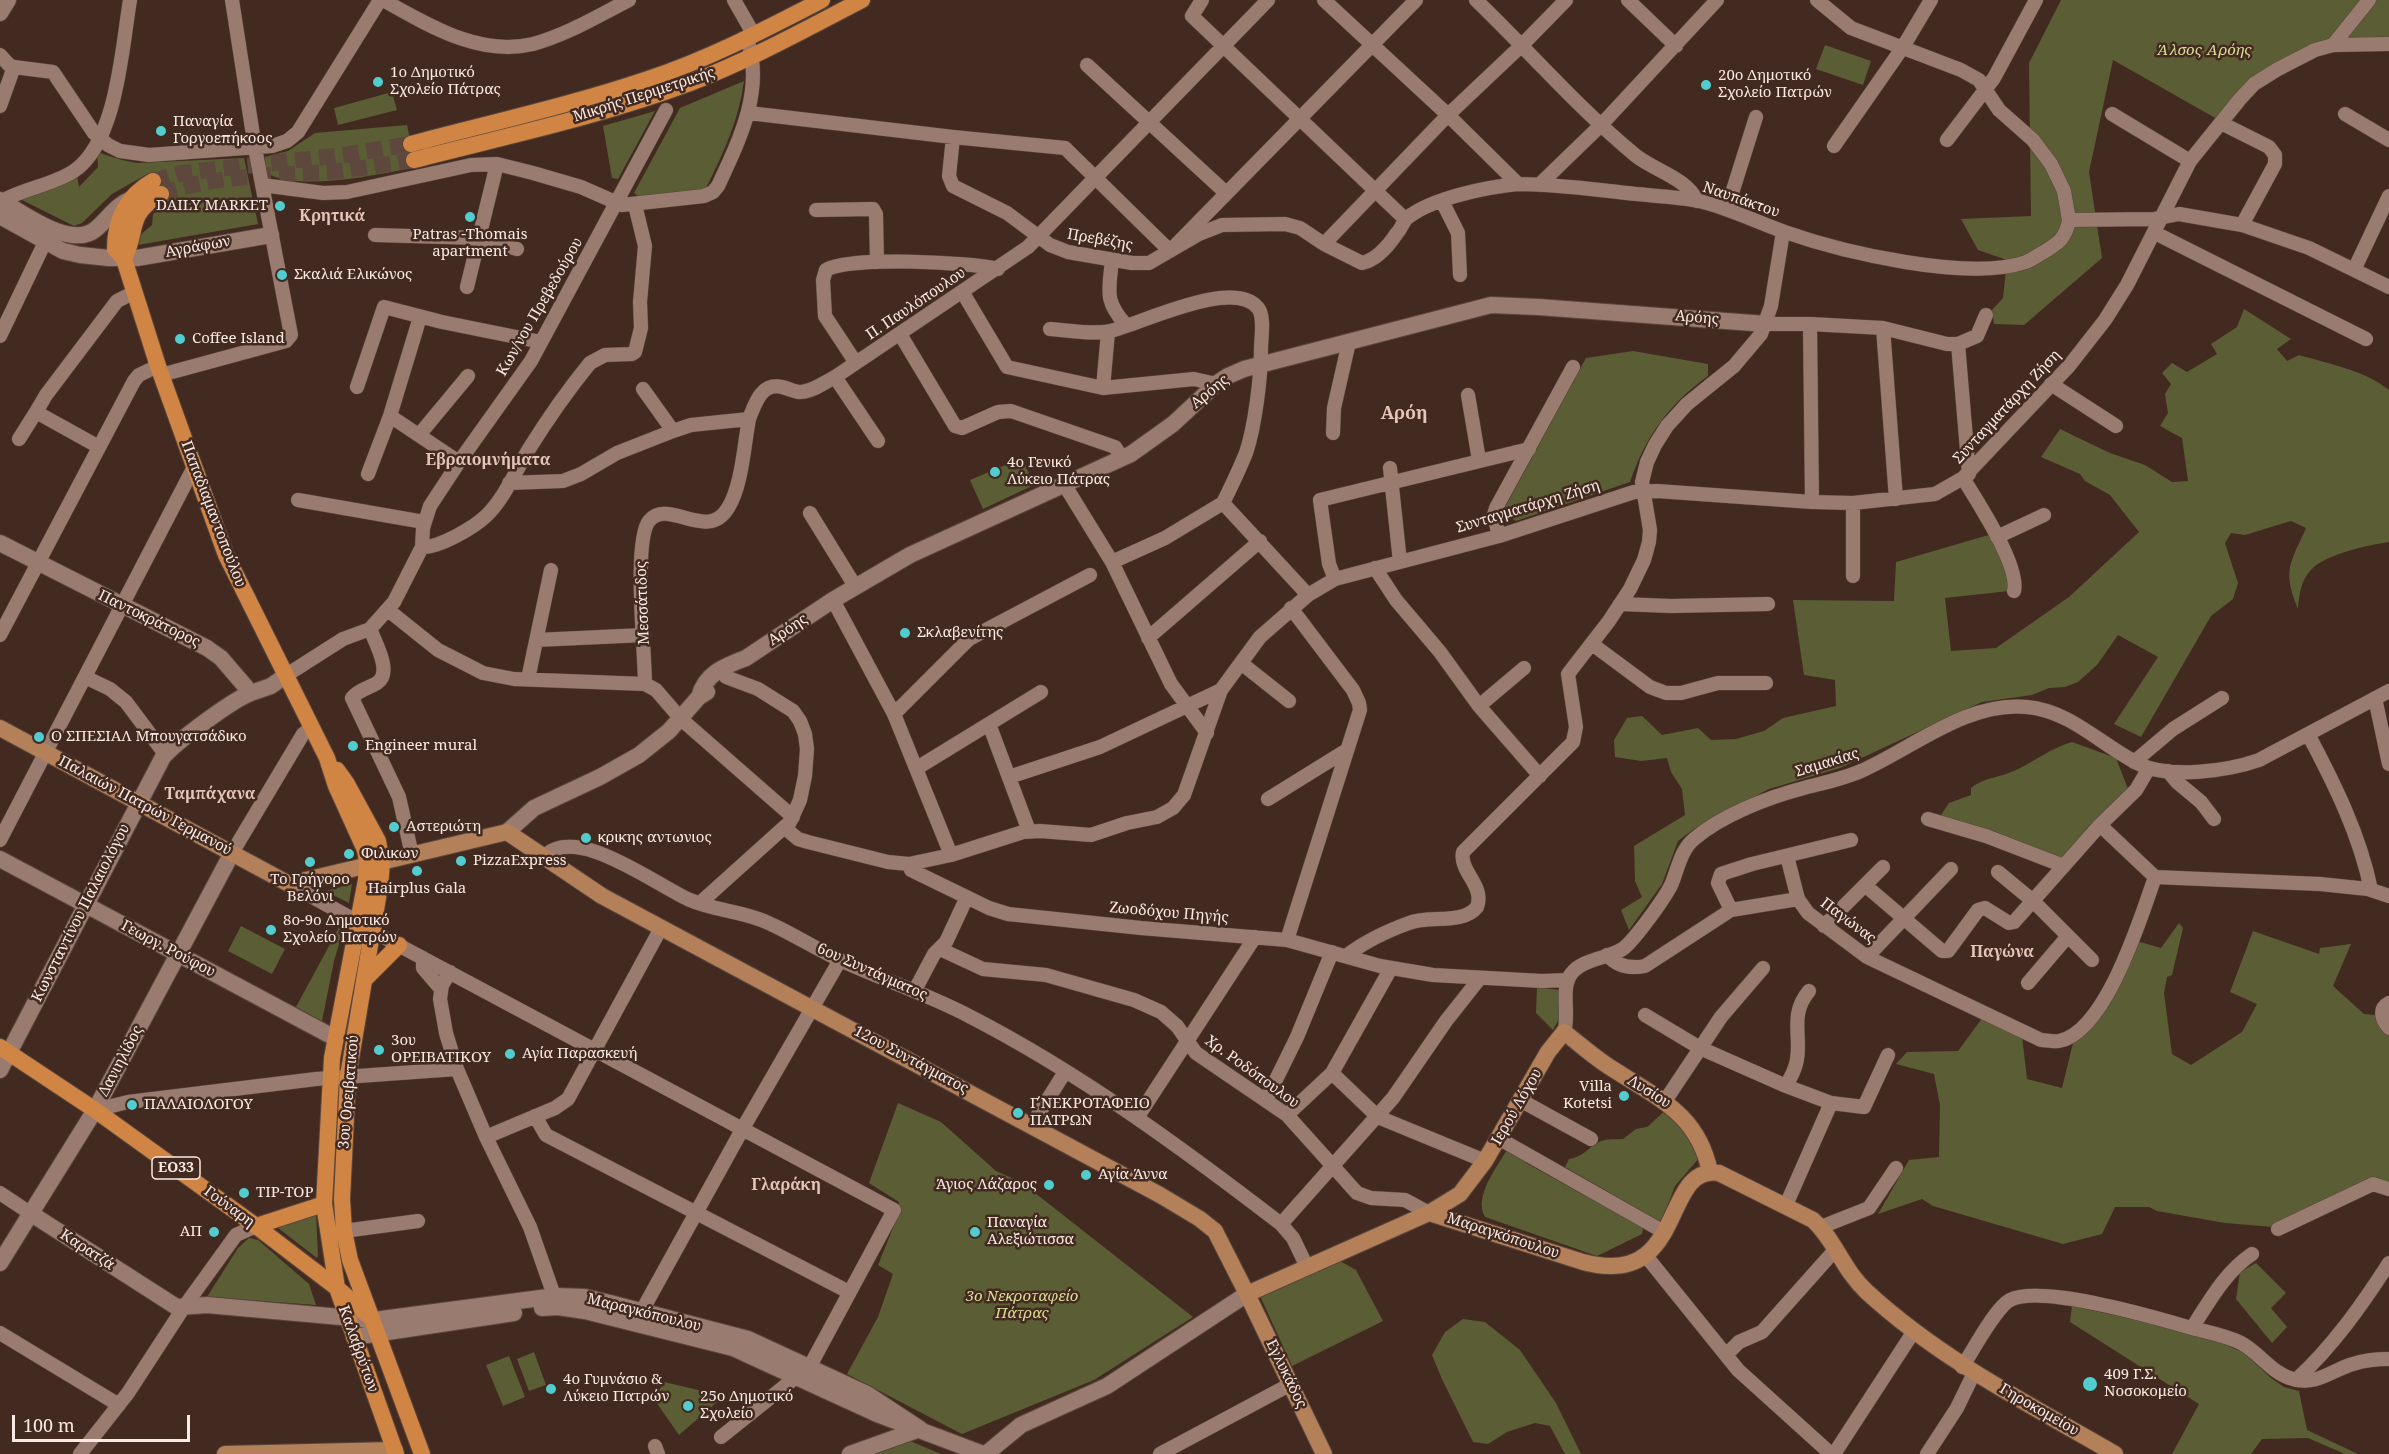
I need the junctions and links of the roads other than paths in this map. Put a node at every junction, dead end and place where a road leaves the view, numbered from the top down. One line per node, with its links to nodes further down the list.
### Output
1 (8, 0): 21 (street)
2 (130, 0): 46 (street)
3 (232, 0): 51 (street)
4 (381, 0): 5 (street); 51 (street)
5 (629, 0)
6 (734, 0): 22 (street)
7 (822, 0): 22 (main road, Μικρής Περιμετρικής)
8 (862, 0): 31 (main road, Μικρής Περιμετρικής)
9 (1202, 0): 27 (street)
10 (1268, 0): 27 (street, Π. Παυλόπουλου)
11 (1324, 0): 23 (street)
12 (1416, 0): 23 (street)
13 (1476, 0): 25 (street)
14 (1566, 0): 25 (street)
15 (1628, 0): 28 (street)
16 (1717, 0): 28 (street)
17 (1817, 0): 29 (street)
18 (1931, 0): 29 (street)
19 (2036, 0): 34 (street)
20 (2369, 0): 26 (street)
21 (0, 13)
22 (750, 37): 31 (street); 31 (main road, Μικρής Περιμετρικής)
23 (1372, 44): 40 (street); 42 (street)
24 (2389, 44): 26 (street)
25 (1522, 45): 40 (street); 45 (street)
26 (2333, 45): 44 (street, Συνταγματάρχη Ζήση)
27 (1223, 46): 42 (street); 43 (street, Π. Παυλόπουλου)
28 (1676, 46): 45 (street)
29 (1903, 47): 34 (street); 50 (street)
30 (0, 54): 33 (street)
31 (752, 56): 37 (street)
32 (1087, 65): 43 (street)
33 (14, 67): 35 (street); 46 (street)
34 (1987, 90): 48 (street); 71 (street)
35 (0, 106)
36 (666, 110): 64 (street, Κων/νου Πρεβεδούρου)
37 (749, 113): 47 (street); 65 (street)
38 (2112, 114): 52 (street)
39 (2345, 114): 49 (street)
40 (1448, 115): 55 (street); 58 (street)
41 (1756, 117): 67 (street)
42 (1299, 119): 58 (street); 59 (street)
43 (1149, 123): 54 (street, Π. Παυλόπουλου); 59 (street)
44 (2221, 123): 52 (street, Συνταγματάρχη Ζήση); 72 (street)
45 (1601, 126): 57 (street); 63 (street)
46 (99, 137): 51 (street); 66 (street)
47 (953, 137): 54 (street); 77 (street, Πρεβέζης)
48 (1947, 140)
49 (2389, 140)
50 (1834, 146)
51 (255, 148): 56 (street)
52 (2190, 161): 69 (street, Συνταγματάρχη Ζήση)
53 (497, 164): 56 (street); 64 (street); 78 (street)
54 (1096, 176): 77 (street, Π. Παυλόπουλου); 82 (street)
55 (1518, 184): 57 (street, Ναυπάκτου); 62 (street, Ναυπάκτου)
56 (262, 185): 75 (street)
57 (1539, 185): 63 (street, Ναυπάκτου)
58 (1375, 191): 70 (street); 80 (street)
59 (1226, 193): 82 (street)
60 (2389, 196): 87 (street)
61 (130, 199): 66 (street); 83 (main road); 83 (main road)
62 (1442, 201): 70 (street, Ναυπάκτου); 88 (street)
63 (1697, 201): 67 (street, Ναυπάκτου)
64 (616, 204): 65 (street); 104 (street, Κων/νου Πρεβεδούρου)
65 (635, 205): 137 (street)
66 (1, 206): 79 (street, Αγράφων)
67 (1726, 209): 73 (street, Ναυπάκτου)
68 (816, 210): 85 (street)
69 (2161, 218): 71 (street); 72 (street); 74 (street, Συνταγματάρχη Ζήση)
70 (1406, 219): 80 (street, Πρεβέζης)
71 (2069, 220): 73 (street, Ναυπάκτου)
72 (2242, 225): 87 (street)
73 (1783, 232): 95 (street)
74 (2155, 232): 103 (street); 114 (street, Συνταγματάρχη Ζήση)
75 (271, 235): 83 (street, Αγράφων); 110 (street)
76 (375, 235): 78 (street)
77 (1039, 237): 84 (street, Πρεβέζης); 86 (street, Π. Παυλόπουλου)
78 (479, 238): 81 (street); 90 (street)
79 (45, 242): 83 (street, Αγράφων); 102 (street)
80 (1324, 244): 82 (street, Πρεβέζης)
81 (517, 249)
82 (1170, 250): 84 (street, Πρεβέζης)
83 (124, 259): 91 (main road, Παπαδιαμαντοπούλου)
84 (1112, 260): 97 (street)
85 (877, 262): 86 (street); 107 (street)
86 (998, 269): 92 (street, Π. Παυλόπουλου)
87 (2354, 270): 89 (street)
88 (1460, 275)
89 (2389, 286)
90 (467, 287)
91 (135, 292): 110 (main road, Παπαδιαμαντοπούλου); 119 (street)
92 (963, 293): 101 (street, Π. Παυλόπουλου); 116 (street)
93 (1986, 315): 106 (street)
94 (420, 317): 104 (street); 115 (street); 120 (street)
95 (1766, 324): 96 (street); 105 (street, Αρόης); 140 (street)
96 (1810, 324): 98 (street); 143 (street)
97 (1126, 325): 100 (street); 108 (street)
98 (1883, 328): 106 (street); 141 (street)
99 (1050, 329): 100 (street)
100 (1108, 332): 116 (street)
101 (900, 334): 107 (street, Π. Παυλόπουλου); 130 (street)
102 (0, 336)
103 (2366, 339)
104 (541, 342): 132 (street, Κων/νου Πρεβεδούρου)
105 (1349, 342): 108 (street, Αρόης); 124 (street)
106 (1958, 344): 136 (street)
107 (856, 363): 112 (street, Π. Παυλόπουλου)
108 (1261, 364): 113 (street, Αρόης); 145 (street)
109 (1574, 367): 129 (street)
110 (159, 371): 128 (street); 133 (main road, Παπαδιαμαντοπούλου)
111 (468, 376): 125 (street)
112 (835, 377): 121 (street, Π. Παυλόπουλου); 127 (street)
113 (1216, 384): 116 (street); 130 (street, Αρόης)
114 (2051, 384): 122 (street); 136 (street, Συνταγματάρχη Ζήση)
115 (357, 387)
116 (1103, 388)
117 (643, 389): 123 (street)
118 (1468, 395): 131 (street)
119 (36, 412): 126 (street); 128 (street)
120 (390, 416): 125 (street); 135 (street)
121 (749, 419): 123 (street); 172 (street, Μεσσάτιδος)
122 (2116, 426)
123 (673, 431): 137 (street)
124 (1333, 433)
125 (419, 435): 132 (street)
126 (20, 439)
127 (878, 441)
128 (99, 447): 156 (street)
129 (1529, 449): 131 (street); 149 (street)
130 (1122, 458): 138 (street, Αρόης)
131 (1479, 460): 139 (street)
132 (459, 462): 148 (street, Κων/νου Πρεβεδούρου)
133 (194, 467): 168 (street); 180 (main road, Παπαδιαμαντοπούλου)
134 (1390, 468): 139 (street)
135 (368, 474)
136 (1966, 476): 141 (street, Συνταγματάρχη Ζήση); 150 (street)
137 (509, 483): 153 (street)
138 (1064, 484): 155 (street); 162 (street, Αρόης)
139 (1392, 484): 154 (street); 161 (street)
140 (1643, 491): 143 (street, Συνταγματάρχη Ζήση); 149 (street, Συνταγματάρχη Ζήση); 166 (street)
141 (1896, 499): 144 (street, Συνταγματάρχη Ζήση)
142 (297, 500): 148 (street)
143 (1812, 502): 144 (street, Συνταγματάρχη Ζήση)
144 (1853, 502): 160 (street)
145 (1223, 503): 151 (street); 155 (street)
146 (810, 513): 162 (street)
147 (2044, 515): 150 (street)
148 (424, 522): 153 (street, Κων/νου Πρεβεδούρου)
149 (1499, 536): 154 (street, Συνταγματάρχη Ζήση)
150 (1997, 537): 163 (street)
151 (1260, 541): 164 (street); 174 (street)
152 (0, 543): 156 (street, Παντοκράτορος)
153 (422, 547): 170 (street)
154 (1400, 561): 157 (street, Συνταγματάρχη Ζήση)
155 (1112, 562): 174 (street)
156 (39, 563): 168 (street, Παντοκράτορος); 173 (street)
157 (1375, 568): 161 (street, Συνταγματάρχη Ζήση); 195 (street)
158 (551, 570): 175 (street)
159 (1090, 575): 196 (street)
160 (1853, 576)
161 (1335, 579): 164 (street, Συνταγματάρχη Ζήση)
162 (855, 586): 165 (street, Αρόης)
163 (2014, 591)
164 (1308, 595): 169 (street, Συνταγματάρχη Ζήση)
165 (833, 600): 177 (street, Αρόης); 196 (street)
166 (1620, 604): 167 (street); 176 (street)
167 (1768, 604)
168 (122, 606): 181 (street); 189 (street, Παντοκράτορος)
169 (1291, 608): 178 (street, Συνταγματάρχη Ζήση); 203 (street)
170 (388, 610): 171 (street); 183 (street)
171 (370, 629): 180 (street); 224 (street)
172 (644, 634): 175 (street); 185 (street, Μεσσάτιδος)
173 (0, 635)
174 (1148, 638): 194 (street)
175 (536, 640): 183 (street)
176 (1592, 644): 184 (street); 211 (street)
177 (746, 658): 182 (street, Αρόης); 190 (street, Αρόης)
178 (1241, 663): 186 (street, Συνταγματάρχη Ζήση); 193 (street)
179 (1524, 668): 195 (street)
180 (285, 676): 189 (street); 200 (main road, Παπαδιαμαντοπούλου)
181 (85, 677): 204 (street); 205 (street)
182 (726, 677): 190 (street, Αρόης); 217 (street)
183 (528, 679): 185 (street)
184 (1766, 683)
185 (645, 684): 197 (street, Ζωοδόχου Πηγής)
186 (1221, 690): 194 (street); 201 (street, Συνταγματάρχη Ζήση)
187 (2389, 691): 192 (street, Σαμακίας)
188 (1041, 692): 198 (street)
189 (251, 693): 205 (street, Κωνσταντίνου Παλαιολόγου)
190 (699, 697): 197 (street, Αρόης)
191 (2222, 698): 206 (street)
192 (2375, 698): 202 (street, Σαμακίας); 207 (street)
193 (1289, 701)
194 (1185, 706): 201 (street); 212 (street)
195 (1479, 706): 211 (street)
196 (894, 714): 208 (street)
197 (681, 719): 217 (street, Ζωοδόχου Πηγής); 220 (street)
198 (989, 724): 208 (street); 212 (street)
199 (0, 728): 204 (main road, Παλαιών Πατρών Γερμανού)
200 (311, 728): 223 (street); 229 (main road, Παπαδιαμαντοπούλου)
201 (1206, 733): 219 (street, Συνταγματάρχη Ζήση)
202 (2308, 734): 210 (street, Σαμακίας); 238 (street)
203 (1347, 750): 213 (street); 252 (street)
204 (45, 753): 214 (main road, Παλαιών Πατρών Γερμανού); 221 (street)
205 (165, 754): 214 (street, Κωνσταντίνου Παλαιολόγου)
206 (2134, 762): 209 (street, Σαμακίας); 257 (street, Σαμακίας)
207 (2389, 764)
208 (917, 768): 225 (street)
209 (2149, 768): 210 (street, Σαμακίας); 218 (street)
210 (2168, 771): 216 (street)
211 (1540, 776): 256 (street)
212 (1009, 777): 219 (street)
213 (1268, 799)
214 (139, 803): 223 (main road, Παλαιών Πατρών Γερμανού); 244 (street, Κωνσταντίνου Παλαιολόγου)
215 (1928, 819): 231 (street)
216 (2214, 819)
217 (789, 822): 230 (street, Ζωοδόχου Πηγής); 243 (street)
218 (2100, 825): 231 (street); 235 (street)
219 (1029, 831): 225 (street, Συνταγματάρχη Ζήση)
220 (507, 832): 224 (main road); 227 (main road)
221 (0, 840)
222 (1851, 840): 226 (street)
223 (232, 853): 236 (main road, Παλαιών Πατρών Γερμανού); 255 (street, Δανιηλίδος)
224 (412, 855): 229 (main road)
225 (951, 855): 230 (street, Συνταγματάρχη Ζήση)
226 (1787, 856): 241 (street); 245 (street)
227 (543, 858): 243 (street, 6ου Συντάγματος); 249 (main road, 12ου Συντάγματος)
228 (0, 859): 244 (street, Γεωργ. Ρούφου)
229 (374, 863): 236 (main road); 248 (main road, 3ου Ορειβατικού)
230 (909, 864): 240 (street, Ζωοδόχου Πηγής)
231 (2064, 866): 242 (street)
232 (1883, 867): 237 (street)
233 (1951, 869): 246 (street)
234 (1998, 872): 242 (street)
235 (2155, 878): 238 (street); 258 (street, Παγώνας)
236 (289, 884): 248 (street, Παλαιών Πατρών Γερμανού)
237 (1866, 886): 246 (street); 247 (street)
238 (2371, 890): 239 (street)
239 (2389, 896)
240 (967, 897): 251 (street, Ζωοδόχου Πηγής); 254 (street)
241 (1798, 899): 245 (street, Παγώνας); 247 (street, Παγώνας)
242 (2033, 901): 246 (street); 250 (street)
243 (700, 903): 260 (street, 6ου Συντάγματος)
244 (85, 905): 255 (street, Γεωργ. Ρούφου); 281 (street, Κωνσταντίνου Παλαιολόγου)
245 (1731, 910): 257 (street, Παγώνας)
246 (1905, 918): 258 (street)
247 (1824, 926): 258 (street, Παγώνας)
248 (365, 927): 253 (street, Παλαιών Πατρών Γερμανού); 267 (main road, 3ου Ορειβατικού); 277 (main road, 3ου Ορειβατικού)
249 (661, 927): 273 (main road, 12ου Συντάγματος); 280 (street)
250 (2068, 936): 261 (street); 268 (street)
251 (1255, 937): 252 (street, Ζωοδόχου Πηγής); 278 (street)
252 (1287, 940): 256 (street, Ζωοδόχου Πηγής)
253 (399, 945): 259 (street, Παλαιών Πατρών Γερμανού); 267 (main road)
254 (940, 949): 270 (street); 278 (street, Χρ. Ροδόπουλου)
255 (178, 954): 277 (street, Γεωργ. Ρούφου); 294 (street, Δανιηλίδος)
256 (1339, 954): 262 (street, Ζωοδόχου Πηγής); 290 (street)
257 (1607, 955): 266 (street, Σαμακίας)
258 (1867, 957)
259 (423, 958): 264 (street, Παλαιών Πατρών Γερμανού); 269 (street)
260 (840, 960): 270 (street, 6ου Συντάγματος); 273 (street)
261 (2092, 960)
262 (1391, 968): 265 (street, Ζωοδόχου Πηγής); 286 (street)
263 (1763, 968): 279 (street)
264 (450, 972): 269 (street); 280 (street, Παλαιών Πατρών Γερμανού)
265 (1480, 978): 266 (street, Ζωοδόχου Πηγής); 297 (street)
266 (1568, 980): 276 (street)
267 (363, 981): 287 (main road, 3ου Ορειβατικού)
268 (2028, 983)
269 (441, 989): 283 (street)
270 (915, 990): 285 (street, 6ου Συντάγματος)
271 (1809, 991): 289 (street)
272 (2389, 1003): 275 (street)
273 (812, 1007): 299 (main road, 12ου Συντάγματος); 300 (street)
274 (1645, 1015): 279 (street)
275 (2389, 1028)
276 (1564, 1032): 291 (main road, Ιερού Λόχου); 292 (main road, Λυσίου)
277 (335, 1038): 288 (main road, 3ου Ορειβατικού)
278 (1187, 1042): 290 (street, Χρ. Ροδόπουλου); 298 (street)
279 (1700, 1048): 289 (street); 292 (street)
280 (595, 1049): 296 (street); 300 (street, Παλαιών Πατρών Γερμανού)
281 (4, 1050): 284 (street, Κωνσταντίνου Παλαιολόγου); 294 (main road, Γούναρη / ΕΟ33)
282 (1888, 1055): 293 (street)
283 (457, 1069): 287 (street); 301 (street)
284 (0, 1070)
285 (1065, 1072): 298 (street, 6ου Συντάγματος); 299 (street)
286 (1332, 1073): 295 (street); 297 (street)
287 (348, 1076): 288 (street); 320 (main road, 3ου Ορειβατικού)
288 (331, 1077): 294 (street); 310 (main road, 3ου Ορειβατικού)
289 (1786, 1086): 293 (street)
290 (1266, 1100): 295 (street, Χρ. Ροδόπουλου)
291 (1520, 1100): 302 (main road, Ιερού Λόχου); 303 (street)
292 (1665, 1101): 307 (main road, Λυσίου)
293 (1831, 1103): 311 (street)
294 (95, 1110): 312 (street, Δανιηλίδος); 317 (main road, Γούναρη / ΕΟ33)
295 (1287, 1115): 305 (street, Χρ. Ροδόπουλου)
296 (535, 1116): 301 (street); 313 (street)
297 (1378, 1117): 304 (street); 305 (street)
298 (1137, 1118): 316 (street, 6ου Συντάγματος)
299 (1031, 1126): 330 (main road, 12ου Συντάγματος)
300 (743, 1128): 313 (street); 329 (street, Παλαιών Πατρών Γερμανού)
301 (486, 1137): 331 (street)
302 (1498, 1138): 304 (main road, Ιερού Λόχου); 321 (street)
303 (1592, 1139)
304 (1485, 1161): 314 (main road, Ιερού Λόχου)
305 (1332, 1167): 314 (street, Χρ. Ροδόπουλου); 316 (street)
306 (1896, 1168): 318 (street)
307 (1710, 1172): 311 (main road); 321 (main road)
308 (2389, 1189): 319 (street)
309 (0, 1193): 312 (street, Καρατζά)
310 (324, 1204): 317 (main road); 328 (main road, 3ου Ορειβατικού)
311 (1786, 1205): 318 (main road)
312 (30, 1213): 325 (street, Δανιηλίδος); 332 (street, Καρατζά)
313 (696, 1213): 329 (street); 333 (street)
314 (1430, 1213): 324 (main road, Μαραγκόπουλου); 327 (main road, Μαραγκόπουλου)
315 (418, 1221): 320 (street)
316 (1281, 1224): 327 (street, 6ου Συντάγματος)
317 (256, 1226): 328 (main road, Γούναρη / ΕΟ33); 332 (street)
318 (1821, 1227): 322 (main road)
319 (2278, 1229)
320 (344, 1231): 335 (main road, 3ου Ορειβατικού)
321 (1664, 1232): 324 (main road)
322 (1835, 1250): 337 (main road); 340 (street)
323 (2252, 1254): 336 (street)
324 (1646, 1256): 340 (street)
325 (0, 1263)
326 (2389, 1263): 345 (street)
327 (1307, 1267): 330 (main road, Μαραγκόπουλου)
328 (337, 1288): 334 (main road, Καλαβρύτων); 335 (main road, Καλαβρύτων / ΕΟ33)
329 (849, 1292): 342 (street)
330 (1247, 1294): 346 (main road, Εγλυκάδος); 356 (street, Μαραγκόπουλου)
331 (557, 1302): 333 (street, Μαραγκόπουλου); 335 (street, Μαραγκόπουλου)
332 (179, 1307): 334 (street, Μαραγκόπουλου); 347 (street)
333 (638, 1317): 342 (street, Μαραγκόπουλου); 344 (street, Μαραγκόπουλου)
334 (346, 1318): 335 (street, Μαραγκόπουλου); 339 (main road, Καλαβρύτων)
335 (376, 1327): 339 (street, Μαραγκόπουλου); 354 (main road, Καλαβρύτων / ΕΟ33)
336 (2192, 1328): 343 (street); 345 (street)
337 (1914, 1331): 343 (main road); 359 (street)
338 (0, 1333): 347 (street)
339 (354, 1337): 350 (main road, Καλαβρύτων)
340 (1726, 1355): 359 (street)
341 (2389, 1359): 345 (street)
342 (810, 1366): 344 (street); 348 (street, Μαραγκόπουλου)
343 (1968, 1370): 360 (street); 361 (main road, Γηροκομείου)
344 (794, 1376): 348 (street, Μαραγκόπουλου); 349 (street)
345 (2296, 1380)
346 (1291, 1384): 357 (street); 358 (main road, Εγλυκάδος)
347 (119, 1405): 351 (street)
348 (920, 1429): 355 (street); 356 (street, Μαραγκόπουλου)
349 (722, 1437)
350 (395, 1452): 353 (main road)
351 (80, 1454)
352 (225, 1454): 353 (main road)
353 (235, 1454)
354 (422, 1454)
355 (850, 1454)
356 (984, 1454)
357 (1160, 1454)
358 (1324, 1454)
359 (1832, 1454)
360 (1927, 1454)
361 (2115, 1454)

